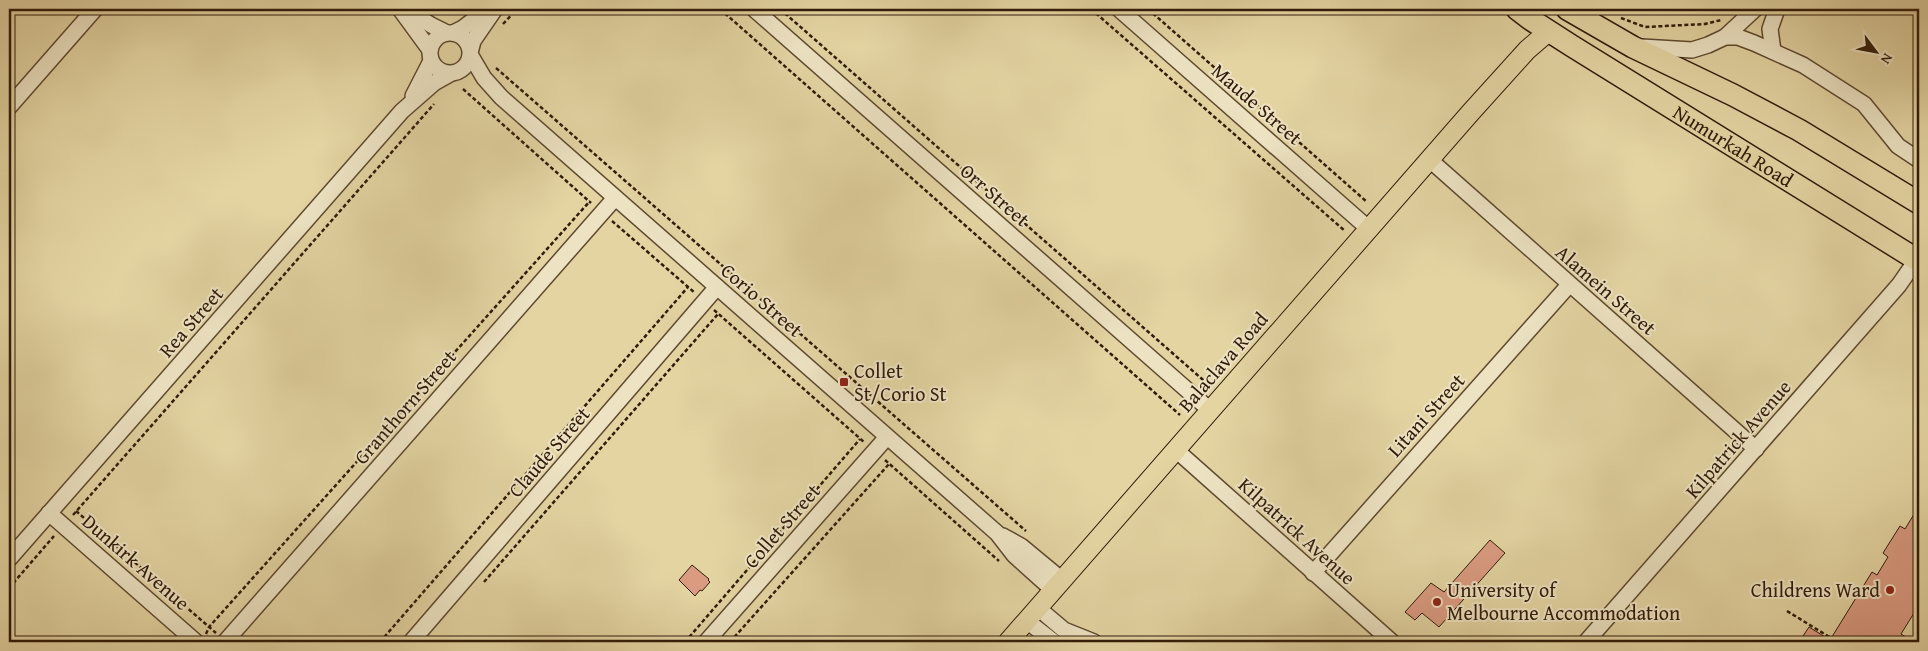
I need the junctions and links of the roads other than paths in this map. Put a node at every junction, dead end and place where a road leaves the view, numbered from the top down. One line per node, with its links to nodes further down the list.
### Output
1 (95, 9): 21 (street)
2 (400, 9): 18 (street)
3 (406, 9): 13 (street)
4 (488, 9): 13 (street)
5 (495, 9): 17 (street)
6 (754, 9): 31 (street, Orr Street)
7 (1119, 9): 27 (street, Maude Street)
8 (1517, 9): 12 (highway, Numurkah Road)
9 (1567, 9): 12 (highway); 15 (highway, Numurkah Road)
10 (1755, 9): 14 (street)
11 (1777, 9): 16 (street)
12 (1549, 31): 23 (main road, Balaclava Road); 28 (highway, Numurkah Road)
13 (450, 33): 17 (street); 18 (street)
14 (1725, 37): 15 (street); 16 (street)
15 (1633, 47): 26 (highway, Numurkah Road)
16 (1773, 51): 24 (street)
17 (471, 53): 19 (street); 20 (street, Corio Street)
18 (431, 56): 19 (street); 22 (street, Rea Street)
19 (453, 74): 20 (street, Corio Street); 22 (street, Rea Street)
20 (500, 97): 25 (street, Corio Street)
21 (9, 107)
22 (402, 111): 35 (street, Rea Street)
23 (1430, 160): 27 (main road, Balaclava Road); 29 (street, Alamein Street)
24 (1919, 160)
25 (615, 198): 30 (street, Corio Street); 41 (street, Granthorn Street)
26 (1919, 203)
27 (1369, 229): 31 (main road, Balaclava Road)
28 (1918, 260): 33 (street, Kilpatrick Avenue)
29 (1569, 285): 33 (street, Alamein Street); 37 (street, Litani Street)
30 (717, 287): 32 (street, Corio Street); 42 (street, Claude Street)
31 (1210, 411): 34 (main road, Balaclava Road)
32 (888, 437): 38 (street, Corio Street); 43 (street, Collet Street)
33 (1756, 449): 48 (street, Kilpatrick Avenue)
34 (1176, 450): 37 (street, Kilpatrick Avenue); 38 (main road, Balaclava Road)
35 (49, 513): 36 (street, Rea Street); 40 (street, Dunkirk Avenue)
36 (9, 559)
37 (1313, 573): 47 (street, Kilpatrick Avenue)
38 (1058, 586): 39 (main road, Balaclava Road)
39 (1033, 614): 44 (main road, Balaclava Road); 45 (street); 46 (street)
40 (201, 639)
41 (225, 642)
42 (411, 642)
43 (706, 642)
44 (1008, 642)
45 (1054, 642)
46 (1094, 642)
47 (1392, 642)
48 (1586, 642)

